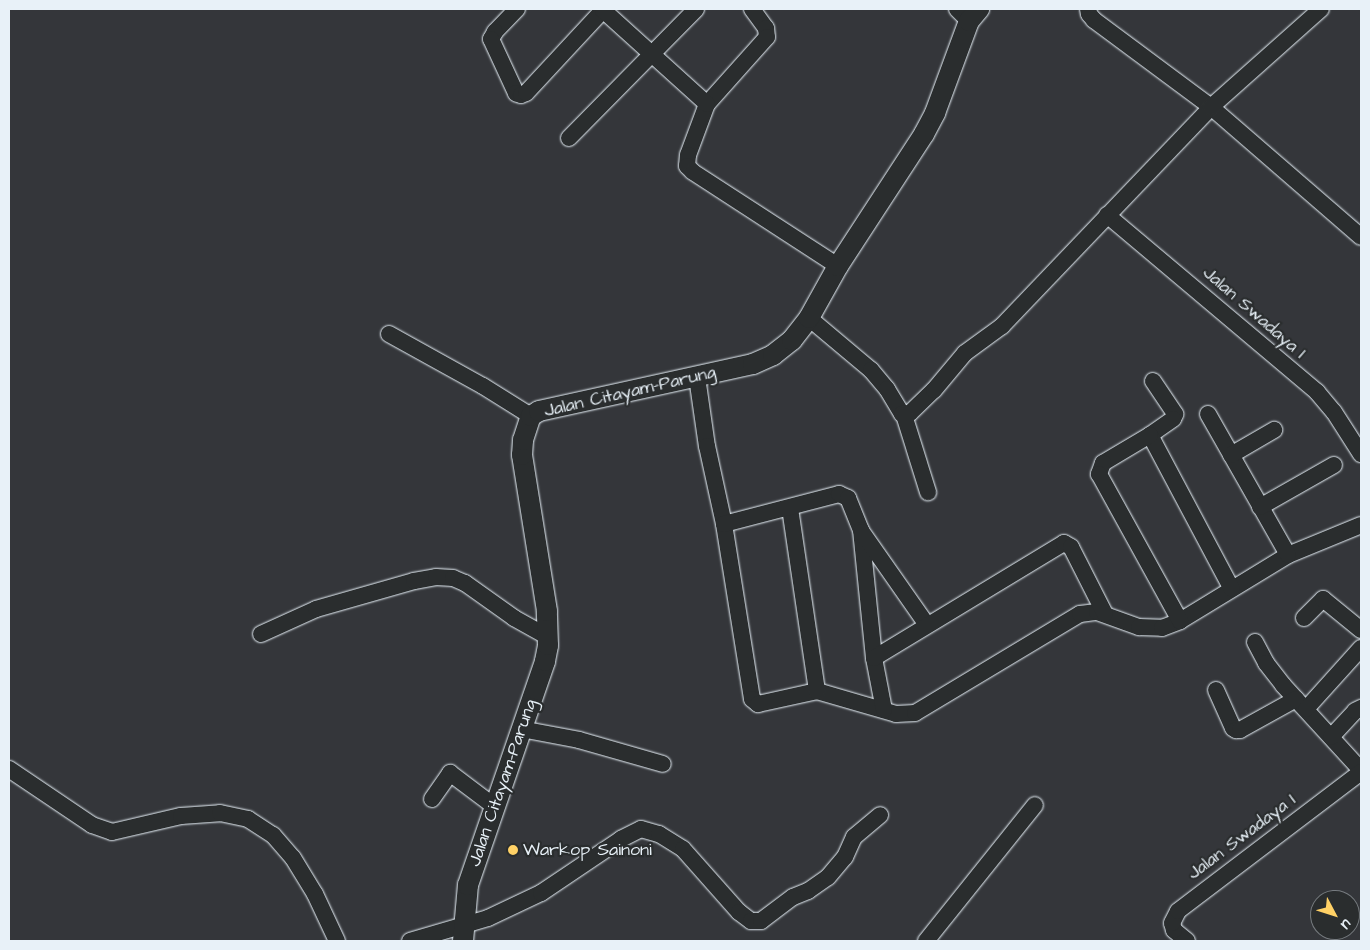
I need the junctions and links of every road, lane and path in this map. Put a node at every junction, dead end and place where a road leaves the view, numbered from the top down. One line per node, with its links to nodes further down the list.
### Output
1 (517, 9): 2 (street)
2 (604, 9): 8 (street)
3 (696, 9): 8 (street)
4 (752, 9): 9 (street)
5 (1088, 9): 10 (street)
6 (1321, 9): 10 (street)
7 (968, 13): 14 (street, Jalan Citayam-Parung)
8 (652, 54): 9 (street); 11 (street)
9 (707, 104): 14 (street)
10 (1211, 107): 12 (street); 13 (street)
11 (569, 138)
12 (1108, 216): 20 (street); 24 (street, Jalan Swadaya I)
13 (1361, 237)
14 (838, 266): 15 (street, Jalan Citayam-Parung)
15 (809, 318): 17 (street, Jalan Citayam-Parung); 20 (street)
16 (389, 334): 21 (street)
17 (697, 377): 21 (street, Jalan Citayam-Parung); 30 (street)
18 (1153, 381): 23 (street)
19 (1208, 414): 25 (street)
20 (904, 415): 27 (street)
21 (531, 416): 41 (street, Jalan Citayam-Parung)
22 (1274, 430): 25 (street)
23 (1150, 435): 34 (street); 37 (street)
24 (1361, 454)
25 (1231, 455): 28 (street)
26 (1334, 465): 28 (street)
27 (928, 492)
28 (1260, 507): 33 (street)
29 (790, 508): 30 (street); 32 (street); 46 (street)
30 (724, 524): 46 (street)
31 (1361, 525): 33 (street)
32 (861, 530): 38 (street); 44 (street)
33 (1288, 555): 34 (street)
34 (1232, 589): 37 (street)
35 (1105, 614): 37 (street); 38 (street); 49 (street)
36 (1304, 618): 39 (street)
37 (1180, 621)
38 (927, 625): 44 (street)
39 (1361, 630)
40 (260, 634): 41 (street)
41 (548, 637): 50 (street, Jalan Citayam-Parung)
42 (1255, 642): 47 (street)
43 (1361, 648): 47 (street)
44 (874, 658): 49 (street)
45 (1216, 690): 47 (street)
46 (817, 691): 49 (street)
47 (1301, 704): 51 (street)
48 (1361, 708): 51 (street)
49 (884, 710)
50 (521, 729): 52 (street); 57 (street, Jalan Citayam-Parung)
51 (1331, 737): 54 (street)
52 (663, 764)
53 (9, 769): 60 (street)
54 (1361, 771): 63 (street, Jalan Swadaya I)
55 (432, 799): 57 (street)
56 (1034, 805): 62 (street)
57 (494, 806): 59 (street, Jalan Citayam-Parung)
58 (880, 815): 59 (street)
59 (463, 933): 61 (street)
60 (337, 941)
61 (410, 941)
62 (926, 941)
63 (1187, 941)

